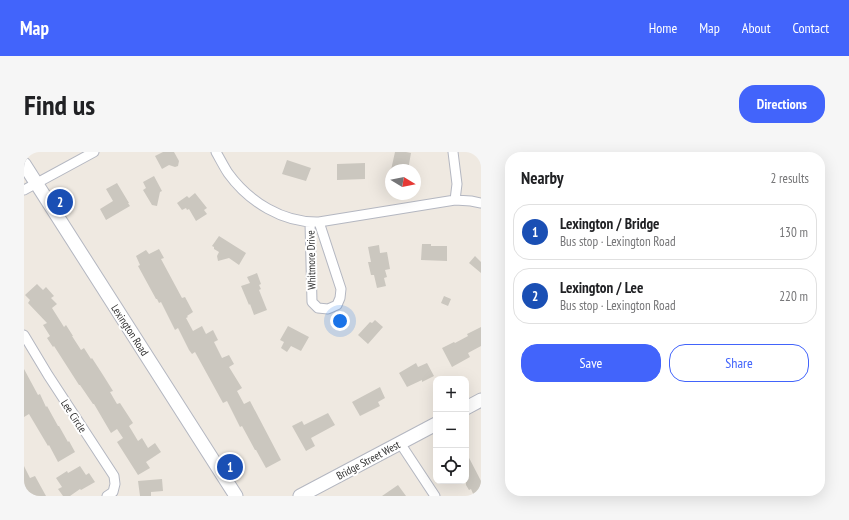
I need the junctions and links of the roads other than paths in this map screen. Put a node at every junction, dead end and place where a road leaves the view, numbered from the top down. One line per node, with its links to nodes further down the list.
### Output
1 (94, 152): 5 (street)
2 (216, 152): 9 (street, Whitmore Drive)
3 (453, 152): 7 (street)
4 (24, 164): 5 (main road, Lexington Road)
5 (36, 183): 6 (street); 16 (main road, Lexington Road)
6 (24, 190)
7 (455, 200): 8 (street, Whitmore Drive); 9 (street, Whitmore Drive)
8 (481, 200)
9 (315, 222): 9 (street, Whitmore Drive)
10 (24, 335): 15 (street, Lee Circle)
11 (481, 400): 12 (main road)
12 (469, 406)
13 (433, 426): 14 (main road, Bridge Street West)
14 (400, 443): 17 (main road, Bridge Street West); 18 (street)
15 (107, 496)
16 (236, 496)
17 (300, 496)
18 (435, 496)

